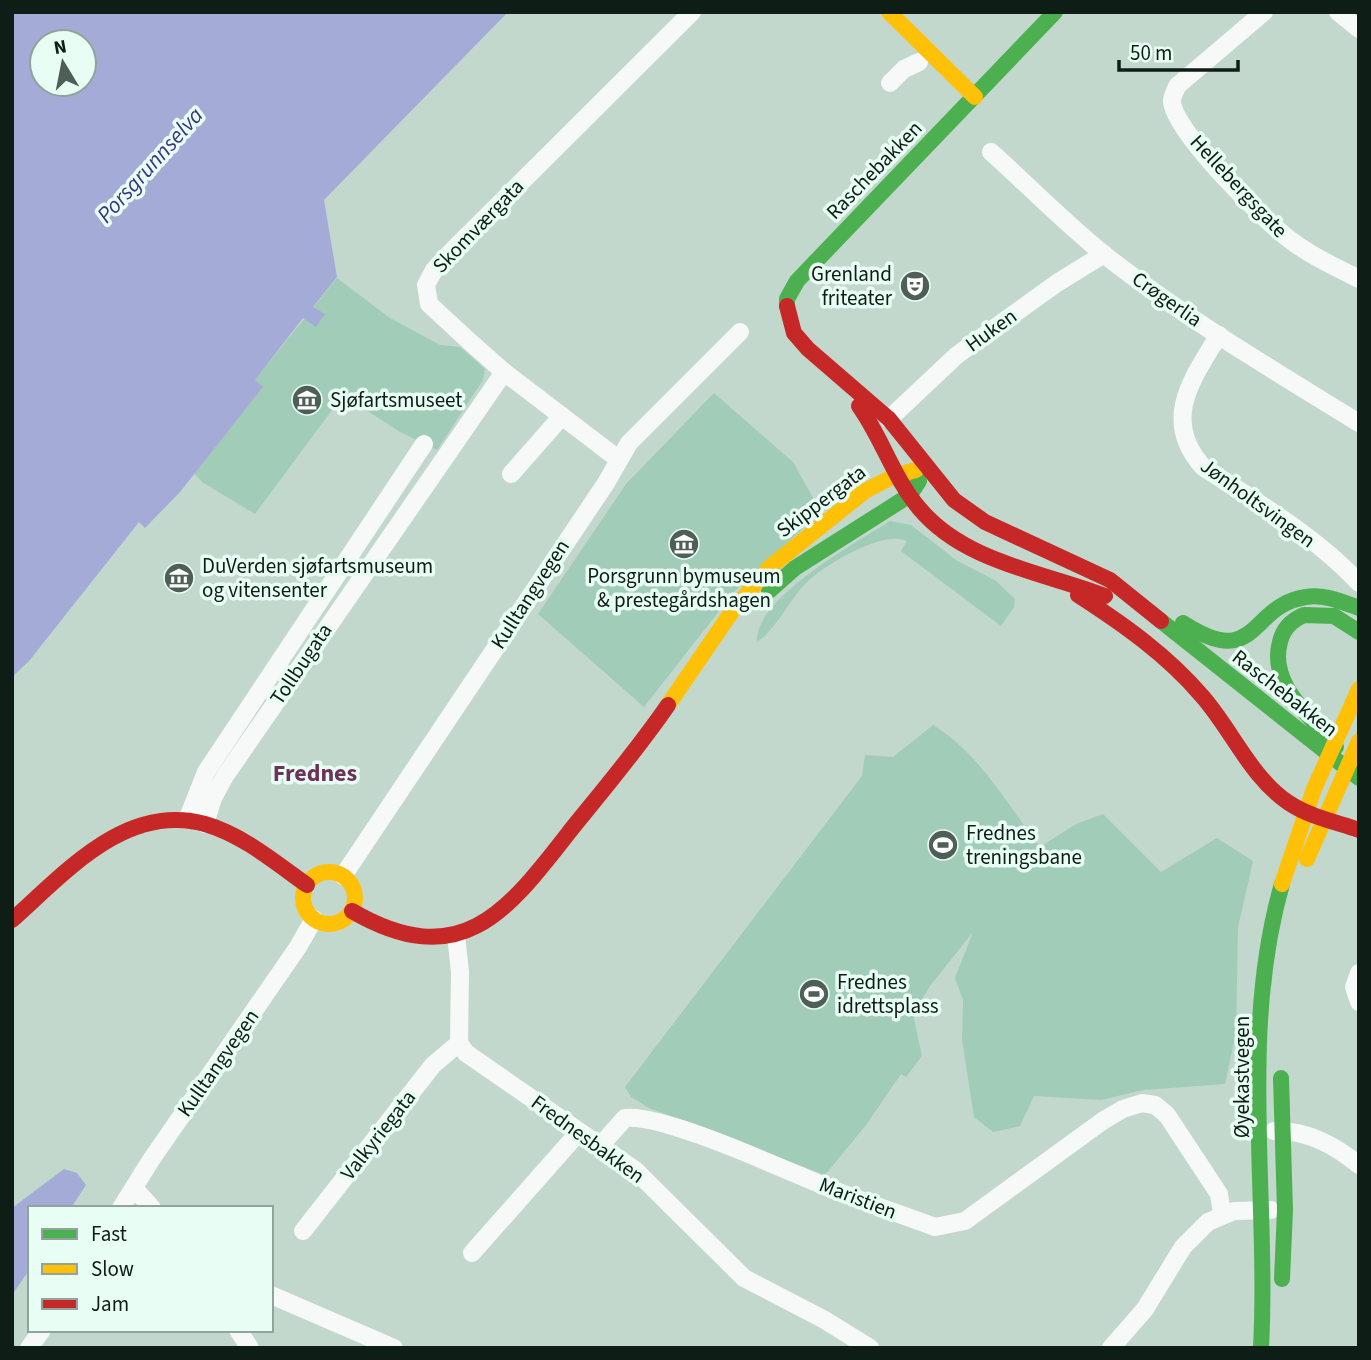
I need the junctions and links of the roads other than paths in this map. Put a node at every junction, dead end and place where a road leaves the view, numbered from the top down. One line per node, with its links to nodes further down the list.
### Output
1 (692, 12): 16 (street, Skomværgata)
2 (890, 12): 9 (main road)
3 (1264, 12): 12 (street, Hellebergsgate)
4 (1338, 12): 6 (street)
5 (1056, 13): 9 (main road, Raschebakken)
6 (1359, 29)
7 (919, 62): 8 (street)
8 (890, 83)
9 (975, 97): 15 (main road, Raschebakken)
10 (991, 152): 11 (street, Crøgerlia)
11 (1104, 254): 14 (street, Crøgerlia); 18 (street, Huken)
12 (1358, 277)
13 (740, 331): 21 (street, Kulltangvegen)
14 (1219, 335): 19 (street, Crøgerlia); 28 (street, Jønholtsvingen)
15 (832, 371): 18 (main road, Raschebakken); 23 (main road, Raschebakken)
16 (504, 372): 17 (street, Skomværgata); 40 (street, Tollbugata)
17 (562, 416): 21 (street, Skomværgata); 24 (street)
18 (889, 419): 22 (main road, Raschebakken)
19 (1359, 423)
20 (424, 444): 39 (street)
21 (618, 459): 43 (street, Kulltangvegen)
22 (927, 469): 23 (main road, Skippergata); 25 (main road, Skippergata); 27 (main road, Raschebakken)
23 (896, 472): 25 (main road, Raschebakken); 32 (main road, Skippergata)
24 (511, 474)
25 (910, 495): 26 (main road, Raschebakken); 32 (main road, Skippergata)
26 (1053, 578): 31 (main road, Raschebakken); 35 (main road)
27 (1110, 580): 29 (main road); 31 (main road, Raschebakken)
28 (1359, 583)
29 (1359, 608)
30 (1359, 632): 36 (main road)
31 (1185, 642): 36 (main road, Raschebakken)
32 (691, 672): 48 (main road, Skippergata)
33 (1359, 688): 37 (main road, Øyekastvegen)
34 (1359, 741): 38 (main road)
35 (1252, 764): 37 (main road); 42 (main road)
36 (1357, 777)
37 (1306, 811): 38 (main road); 42 (main road, Øyekastvegen)
38 (1325, 818): 41 (main road); 50 (main road)
39 (187, 820): 40 (main road); 47 (main road)
40 (205, 824): 44 (main road)
41 (1359, 830)
42 (1290, 854): 56 (main road, Øyekastvegen)
43 (343, 876): 44 (main road); 45 (main road)
44 (307, 884): 46 (main road)
45 (352, 911): 46 (main road); 48 (main road, Skippergata)
46 (314, 919): 59 (street, Kulltangvegen)
47 (12, 920)
48 (456, 934): 52 (street)
49 (1359, 973): 51 (street)
50 (1281, 981)
51 (1359, 1002)
52 (459, 1043): 55 (street, Frednesbakken); 65 (street, Valkyriegata)
53 (1281, 1063): 54 (main road, Øyekastvegen)
54 (1283, 1131): 56 (street); 58 (street); 63 (main road, Øyekastvegen)
55 (579, 1132): 57 (street, Frednesbakken); 66 (street)
56 (1263, 1132): 62 (main road, Øyekastvegen)
57 (600, 1146): 64 (street, Maristien); 73 (street, Frednesbakken)
58 (1359, 1165)
59 (134, 1188): 60 (street, Kulltangvegen); 61 (street)
60 (122, 1206)
61 (150, 1206)
62 (1265, 1210): 63 (street); 64 (street); 75 (main road, Øyekastvegen)
63 (1285, 1210): 68 (main road, Øyekastvegen)
64 (1222, 1214): 74 (street)
65 (303, 1231)
66 (472, 1253)
67 (273, 1296): 72 (street)
68 (1280, 1300)
69 (1278, 1323): 76 (main road)
70 (239, 1332): 71 (street)
71 (250, 1348)
72 (394, 1348)
73 (870, 1348)
74 (1111, 1348)
75 (1261, 1348)
76 (1276, 1348)

